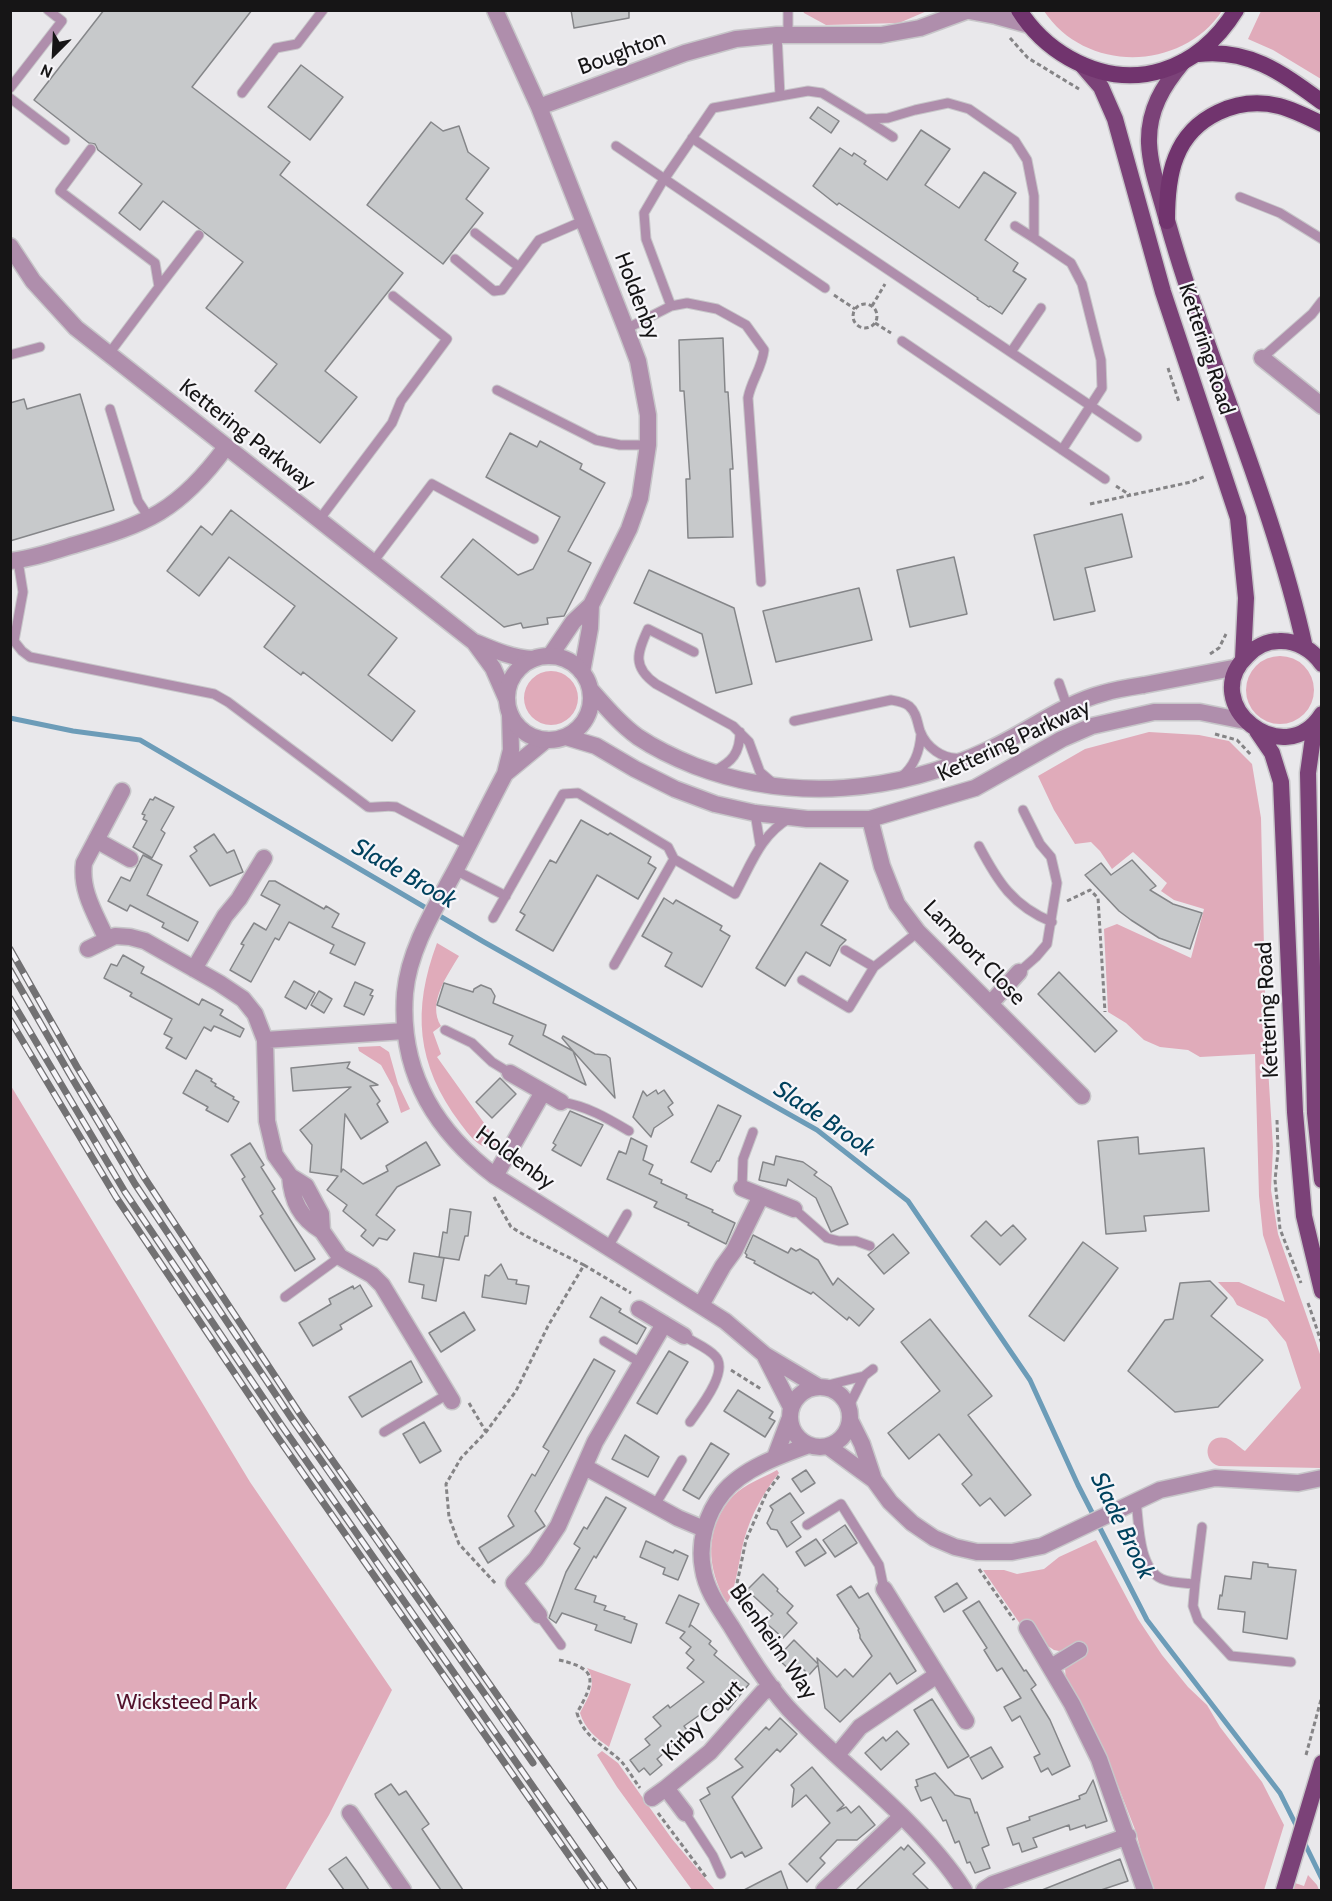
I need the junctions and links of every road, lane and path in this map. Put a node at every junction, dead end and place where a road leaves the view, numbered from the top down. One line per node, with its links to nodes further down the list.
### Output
1 (48, 10): 13 (lane)
2 (323, 10): 15 (lane)
3 (495, 10): 19 (street, Holdenby)
4 (788, 10): 10 (lane)
5 (969, 10): 8 (street, Boughton); 10 (street, Boughton)
6 (1019, 10): 8 (highway)
7 (1236, 10): 11 (highway)
8 (1029, 25): 12 (highway)
9 (1005, 33): 14 (path)
10 (782, 35): 16 (lane); 19 (street, Boughton)
11 (1191, 58): 12 (highway); 18 (highway); 29 (main road, Kettering Road)
12 (1082, 65): 85 (main road, Kettering Road)
13 (10, 88)
14 (1080, 90)
15 (242, 93)
16 (780, 96): 20 (lane); 23 (lane)
17 (10, 98): 24 (lane)
18 (1322, 102)
19 (538, 107): 30 (street, Holdenby)
20 (864, 119): 22 (lane); 34 (lane)
21 (1322, 124): 29 (highway)
22 (893, 137)
23 (692, 138): 27 (lane); 39 (lane)
24 (65, 140)
25 (616, 146): 27 (lane)
26 (91, 150): 40 (lane)
27 (664, 179): 41 (lane); 44 (lane)
28 (1240, 197): 35 (lane)
29 (1167, 220): 80 (main road, Kettering Road)
30 (584, 221): 38 (lane); 49 (street, Holdenby)
31 (1015, 226): 34 (lane)
32 (475, 233): 38 (lane)
33 (199, 235): 40 (lane)
34 (1034, 238): 59 (lane)
35 (1322, 239)
36 (10, 246): 54 (street, Kettering Parkway)
37 (455, 259): 38 (lane)
38 (519, 267)
39 (892, 273): 45 (path); 52 (lane)
40 (159, 288): 54 (lane)
41 (825, 288): 47 (path)
42 (393, 296): 72 (lane)
43 (1322, 301): 55 (lane)
44 (672, 306): 49 (lane); 76 (lane)
45 (872, 306): 47 (path); 48 (path)
46 (1041, 308): 52 (lane)
47 (855, 309): 48 (path)
48 (875, 323): 50 (path)
49 (626, 329): 63 (street, Holdenby)
50 (902, 341): 65 (lane)
51 (40, 347): 53 (lane)
52 (1011, 352): 59 (lane)
53 (10, 355)
54 (108, 355): 64 (street, Kettering Parkway)
55 (1262, 358): 60 (street)
56 (1166, 362): 58 (path)
57 (497, 390): 63 (lane)
58 (1180, 404)
59 (1091, 406): 62 (lane); 65 (lane)
60 (1322, 406)
61 (110, 409): 71 (lane)
62 (1137, 437)
63 (648, 445): 77 (street, Holdenby)
64 (226, 447): 71 (street); 72 (street, Kettering Parkway)
65 (1062, 450): 68 (lane)
66 (1203, 466): 67 (path)
67 (1206, 476): 69 (path); 70 (path)
68 (1105, 479)
69 (1209, 483)
70 (1090, 504)
71 (150, 519): 74 (street)
72 (319, 520): 75 (street, Kettering Parkway)
73 (534, 539): 75 (lane)
74 (14, 561): 110 (lane)
75 (373, 561): 79 (street, Kettering Parkway)
76 (761, 582)
77 (591, 606): 83 (street, Holdenby); 86 (street, Holdenby)
78 (1227, 633): 82 (path)
79 (474, 642): 83 (street, Kettering Parkway); 90 (street, Kettering Parkway)
80 (1305, 648): 84 (main road); 85 (main road)
81 (694, 652): 94 (lane)
82 (1210, 654)
83 (542, 658): 86 (street); 90 (street)
84 (1321, 662)
85 (1240, 663): 89 (street); 93 (main road, Kettering Road)
86 (582, 672): 88 (street)
87 (1059, 683): 89 (lane)
88 (590, 689): 96 (street); 99 (street)
89 (1067, 706): 98 (street)
90 (508, 707): 97 (street); 100 (street, Holdenby)
91 (1320, 717): 93 (main road); 141 (main road, Kettering Road)
92 (794, 721): 95 (lane)
93 (1251, 726): 107 (street, Kettering Parkway); 150 (main road, Kettering Road)
94 (740, 732): 99 (lane); 102 (lane)
95 (921, 734): 98 (lane); 101 (lane)
96 (566, 737): 97 (street); 105 (street, Kettering Parkway)
97 (546, 740): 100 (street, Holdenby)
98 (968, 758): 101 (street)
99 (711, 772): 102 (street)
100 (505, 774): 110 (street, Holdenby)
101 (897, 781): 102 (street)
102 (779, 787)
103 (122, 791): 108 (street)
104 (1023, 810): 117 (lane)
105 (755, 813): 106 (street, Kettering Parkway); 109 (lane)
106 (791, 817): 107 (street, Kettering Parkway); 109 (lane)
107 (870, 819): 120 (street, Lamport Close)
108 (96, 840): 113 (street); 121 (street)
109 (760, 844): 114 (lane)
110 (468, 845): 115 (street, Holdenby)
111 (980, 846): 119 (lane)
112 (264, 858): 126 (street)
113 (130, 859)
114 (674, 859): 116 (lane); 124 (lane)
115 (455, 870): 116 (lane); 132 (street, Holdenby)
116 (506, 896): 118 (lane)
117 (1054, 907): 119 (lane); 130 (path)
118 (494, 918)
119 (1052, 922): 127 (lane)
120 (918, 932): 125 (lane); 129 (street, Lamport Close)
121 (107, 940): 122 (street); 126 (street)
122 (88, 949)
123 (845, 950): 125 (lane)
124 (614, 965)
125 (874, 967): 128 (lane)
126 (194, 969): 133 (street)
127 (1019, 972): 129 (street)
128 (802, 980)
129 (990, 1004): 136 (street, Lamport Close)
130 (1105, 1012)
131 (445, 1030): 134 (lane)
132 (405, 1031): 133 (street); 140 (street, Holdenby)
133 (265, 1040): 148 (street)
134 (510, 1073): 135 (street)
135 (543, 1092): 137 (street); 140 (street)
136 (1082, 1096)
137 (561, 1102): 138 (lane)
138 (629, 1131)
139 (753, 1131): 142 (lane)
140 (495, 1176): 147 (street, Holdenby); 149 (path)
141 (1322, 1180)
142 (742, 1188): 143 (street)
143 (760, 1196): 144 (street); 152 (street)
144 (794, 1209): 146 (lane)
145 (627, 1214): 147 (lane)
146 (870, 1246)
147 (608, 1247): 152 (street, Holdenby)
148 (340, 1257): 151 (lane); 164 (street)
149 (584, 1265): 153 (path); 169 (path)
150 (1322, 1291)
151 (285, 1297)
152 (701, 1305): 157 (street, Holdenby)
153 (642, 1311): 154 (street)
154 (664, 1324): 155 (street); 158 (street)
155 (684, 1336): 159 (lane)
156 (604, 1341): 158 (lane)
157 (765, 1355): 162 (street, Holdenby); 163 (street, Holdenby)
158 (641, 1363): 174 (street)
159 (719, 1363): 163 (path); 167 (lane)
160 (873, 1368): 161 (lane)
161 (864, 1376): 162 (lane); 165 (lane)
162 (821, 1386): 165 (street); 166 (street)
163 (782, 1390): 166 (street, Holdenby)
164 (450, 1398): 168 (lane); 169 (path)
165 (850, 1413): 171 (street); 176 (street)
166 (790, 1414): 170 (street); 173 (street)
167 (690, 1422)
168 (384, 1432)
169 (486, 1432): 186 (path)
170 (809, 1445): 171 (street); 173 (street, Blenheim Way)
171 (829, 1447): 176 (street)
172 (682, 1460): 180 (lane)
173 (779, 1464): 183 (street, Blenheim Way); 188 (path)
174 (585, 1467): 180 (street); 186 (street)
175 (1322, 1478): 177 (street)
176 (874, 1480): 184 (street)
177 (1298, 1483): 178 (street); 179 (street)
178 (1322, 1491)
179 (1136, 1500): 184 (street); 185 (lane)
180 (655, 1505): 183 (street)
181 (807, 1525): 187 (lane)
182 (1202, 1527): 185 (lane)
183 (704, 1529): 197 (street, Blenheim Way)
184 (977, 1552): 190 (path)
185 (1195, 1584): 194 (lane)
186 (508, 1587): 189 (street)
187 (884, 1589): 196 (street)
188 (733, 1603)
189 (539, 1615): 191 (lane)
190 (1028, 1631): 195 (street)
191 (561, 1645)
192 (1079, 1650): 195 (street)
193 (558, 1659): 204 (path)
194 (1291, 1662)
195 (1051, 1667): 208 (street)
196 (937, 1674): 199 (street); 200 (street)
197 (773, 1688): 200 (street, Blenheim Way); 203 (street, Kirby Court)
198 (1322, 1696): 202 (path)
199 (966, 1721)
200 (837, 1755): 207 (street, Blenheim Way)
201 (1322, 1763): 211 (main road)
202 (1303, 1765)
203 (666, 1788): 204 (street, Kirby Court); 206 (street, Kirby Court)
204 (650, 1801): 210 (path)
205 (350, 1813): 212 (street)
206 (685, 1813): 209 (lane, Kirby Court)
207 (902, 1816): 213 (street); 214 (street, Blenheim Way)
208 (1128, 1836): 215 (street); 216 (street)
209 (722, 1874)
210 (710, 1882)
211 (1285, 1887)
212 (403, 1890)
213 (824, 1890)
214 (964, 1890)
215 (984, 1890)
216 (1145, 1890)

